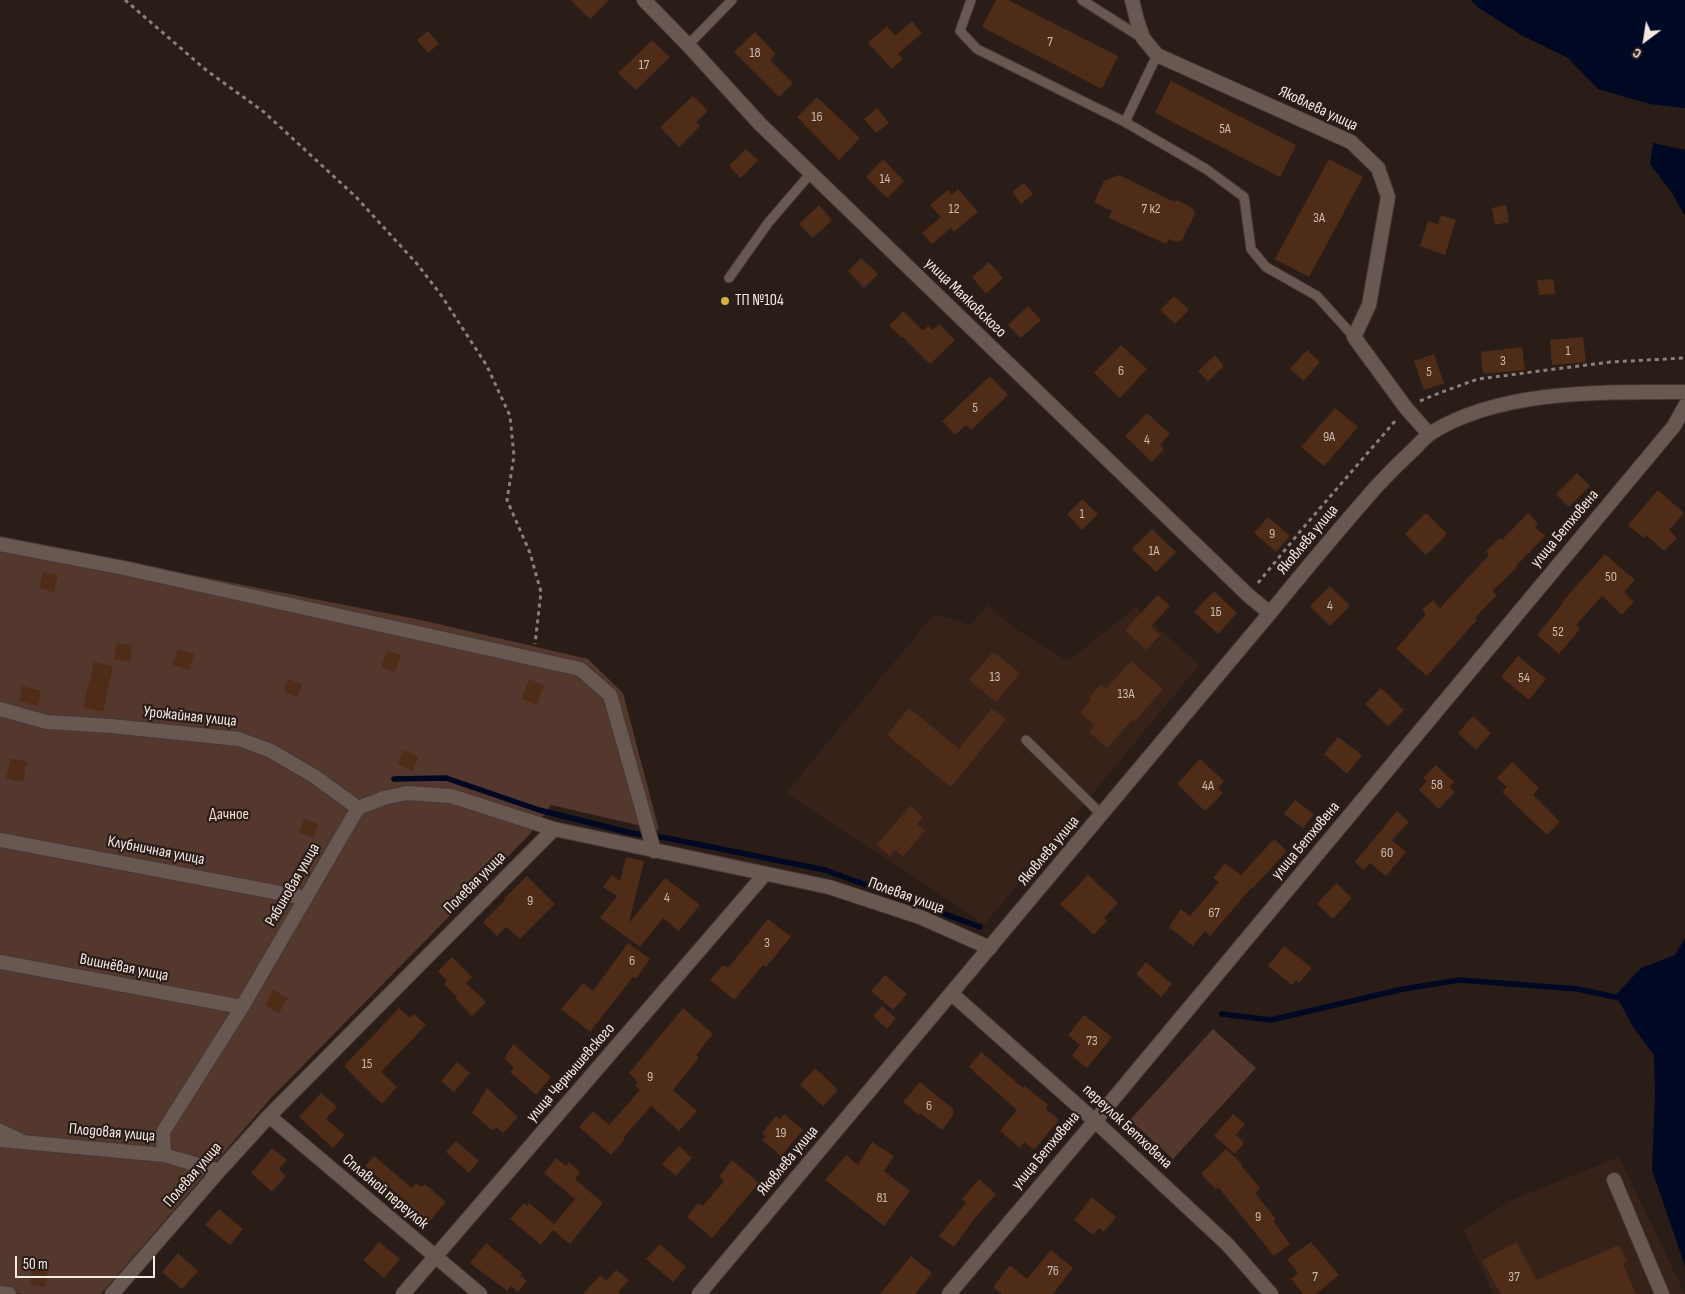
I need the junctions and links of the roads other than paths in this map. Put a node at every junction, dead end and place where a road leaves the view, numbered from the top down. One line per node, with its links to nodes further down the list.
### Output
1 (644, 0): 7 (street, улица Маяковского)
2 (732, 0): 7 (lane)
3 (971, 0): 9 (lane)
4 (1082, 0): 6 (lane)
5 (1132, 0): 6 (street, Яковлева улица)
6 (1143, 38): 8 (street, Яковлева улица)
7 (688, 44): 10 (street, улица Маяковского)
8 (1157, 55): 9 (lane); 12 (street, Яковлева улица)
9 (1125, 122): 12 (lane)
10 (811, 173): 11 (lane); 17 (street, улица Маяковского)
11 (729, 278)
12 (1354, 337): 15 (street)
13 (1685, 392): 15 (street, Яковлева улица)
14 (1685, 406): 32 (street, улица Бетховена)
15 (1429, 434): 17 (street, Яковлева улица)
16 (0, 544): 24 (street)
17 (1270, 614): 21 (street, Яковлева улица)
18 (0, 710): 20 (street, Урожайная улица)
19 (1026, 740): 21 (lane)
20 (358, 808): 22 (street); 26 (street, Рябиновая улица)
21 (1102, 815): 27 (street, Яковлева улица)
22 (554, 829): 24 (street, Полевая улица); 31 (street, Полевая улица)
23 (0, 840): 26 (street, Клубничная улица)
24 (654, 850): 25 (street, Полевая улица)
25 (765, 874): 27 (street, Полевая улица); 39 (street, улица Чернышевского)
26 (306, 898): 30 (street, Рябиновая улица)
27 (990, 948): 29 (street, Яковлева улица)
28 (0, 962): 30 (street, Вишнёвая улица)
29 (952, 994): 32 (street, переулок Бетховена); 45 (street, Яковлева улица)
30 (242, 1007): 36 (street, Рябиновая улица)
31 (269, 1116): 37 (street, Полевая улица); 39 (street, Сплавной переулок)
32 (1096, 1120): 46 (street, улица Бетховена); 47 (street, переулок Бетховена)
33 (0, 1128): 35 (lane)
34 (0, 1140): 35 (street, Плодовая улица)
35 (30, 1143): 36 (street, Плодовая улица)
36 (164, 1155): 37 (street, Плодовая улица)
37 (219, 1171): 42 (street, Полевая улица)
38 (1614, 1180): 48 (street)
39 (436, 1257): 43 (street, улица Чернышевского); 44 (street, Сплавной переулок)
40 (0, 1293): 41 (street)
41 (9, 1294)
42 (112, 1294)
43 (403, 1294)
44 (480, 1294)
45 (699, 1294)
46 (949, 1294)
47 (1271, 1294)
48 (1662, 1294)

